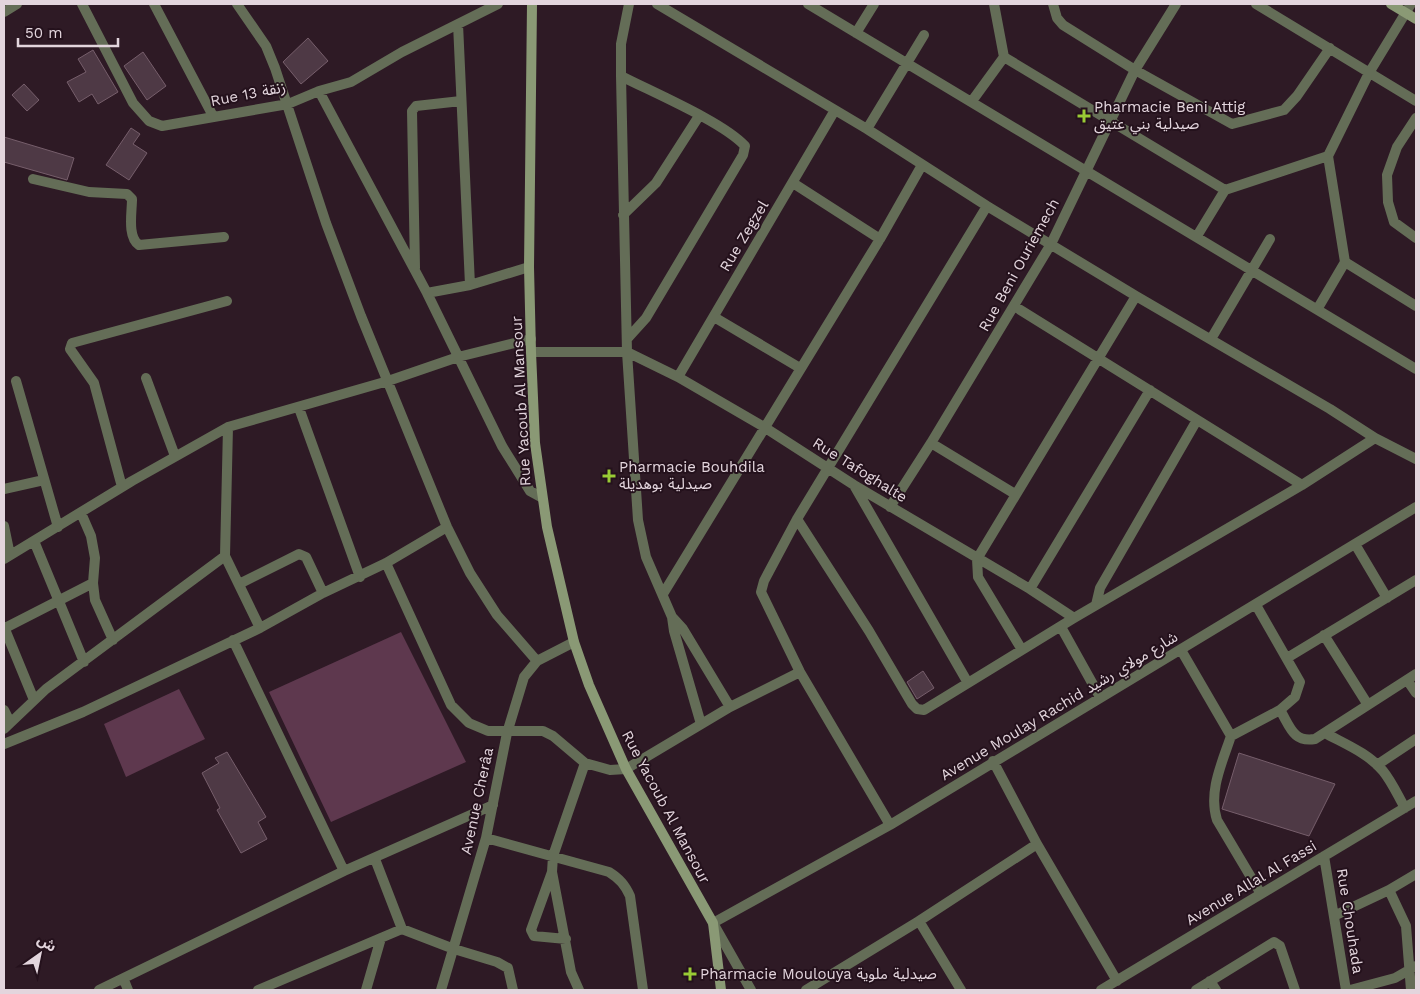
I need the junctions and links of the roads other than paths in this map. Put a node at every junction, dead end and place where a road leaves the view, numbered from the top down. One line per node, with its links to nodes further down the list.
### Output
1 (17, 4): 17 (street)
2 (82, 4): 34 (street, Rue 13 زنقة)
3 (154, 4): 34 (street)
4 (237, 4): 32 (street)
5 (498, 4): 19 (street, Rue 13 زنقة)
6 (532, 4): 54 (street, Rue Yacoub Al Mansour)
7 (629, 4): 27 (street)
8 (657, 4): 33 (street)
9 (808, 4): 20 (street)
10 (874, 4): 20 (street)
11 (994, 4): 23 (street)
12 (1053, 4): 25 (street)
13 (1176, 4): 25 (street, Rue Beni Ouriemech)
14 (1256, 4): 22 (street)
15 (1391, 4): 16 (street)
16 (1409, 8): 18 (street); 26 (street)
17 (4, 12)
18 (1416, 19)
19 (458, 24): 28 (street, Rue 13 زنقة); 29 (street)
20 (856, 33): 24 (street)
21 (924, 35): 24 (street)
22 (1330, 48): 25 (street); 26 (street)
23 (1004, 56): 30 (street); 37 (street)
24 (908, 63): 30 (street); 38 (street)
25 (1135, 70): 37 (street, Rue Beni Ouriemech)
26 (1369, 73): 31 (street); 39 (street)
27 (621, 76): 35 (street); 46 (street)
28 (319, 90): 32 (street, Rue 13 زنقة); 56 (street)
29 (461, 101): 56 (street); 57 (street)
30 (972, 101): 41 (street)
31 (1416, 101)
32 (288, 104): 34 (street, Rue 13 زنقة); 77 (street)
33 (835, 110): 38 (street); 43 (street, Rue Zegzel)
34 (213, 116)
35 (699, 116): 46 (street); 66 (street)
36 (1416, 118): 49 (street)
37 (1110, 122): 41 (street, Rue Beni Ouriemech); 44 (street)
38 (867, 129): 40 (street)
39 (1328, 156): 44 (street); 53 (street)
40 (922, 165): 45 (street); 50 (street)
41 (1087, 170): 47 (street); 52 (street, Rue Beni Ouriemech)
42 (33, 179): 48 (street)
43 (793, 183): 50 (street); 64 (street, Rue Zegzel)
44 (1225, 190): 47 (street)
45 (987, 206): 52 (street); 87 (street)
46 (623, 215): 66 (street)
47 (1197, 236): 55 (street)
48 (224, 237)
49 (1416, 238)
50 (880, 239): 72 (street)
51 (1270, 239): 55 (street)
52 (1051, 244): 59 (street); 61 (street, Rue Beni Ouriemech)
53 (1345, 262): 62 (street); 63 (street)
54 (529, 267): 57 (street); 65 (street, Rue Yacoub Al Mansour)
55 (1253, 269): 63 (street); 67 (street)
56 (415, 270): 58 (street)
57 (470, 285): 58 (street)
58 (427, 293): 70 (street)
59 (1136, 296): 67 (street); 71 (street)
60 (227, 301): 91 (street)
61 (1014, 306): 71 (street); 84 (street, Rue Beni Ouriemech)
62 (1416, 306)
63 (1318, 308): 73 (street)
64 (714, 316): 72 (street); 74 (street, Rue Zegzel)
65 (531, 339): 68 (street, Rue Yacoub Al Mansour); 70 (street)
66 (627, 340): 69 (street)
67 (1211, 340): 83 (street)
68 (531, 352): 69 (street); 94 (street, Rue Yacoub Al Mansour)
69 (627, 352): 74 (street, Rue Tafoghalte); 114 (street)
70 (458, 357): 77 (street); 94 (street)
71 (1097, 357): 78 (street); 93 (street)
72 (800, 368): 82 (street)
73 (1416, 369)
74 (678, 377): 82 (street, Rue Tafoghalte)
75 (146, 378): 85 (street)
76 (16, 381): 88 (street)
77 (388, 381): 79 (street); 101 (street)
78 (1150, 390): 80 (street); 112 (street)
79 (299, 408): 81 (street); 108 (street)
80 (1197, 420): 90 (street); 117 (street)
81 (228, 427): 85 (street); 104 (street)
82 (764, 427): 87 (street, Rue Tafoghalte); 114 (street)
83 (1375, 438): 86 (street); 90 (street)
84 (931, 444): 93 (street); 95 (street, Rue Beni Ouriemech)
85 (175, 456): 91 (street)
86 (1416, 459)
87 (828, 468): 89 (street, Rue Tafoghalte); 98 (street)
88 (44, 480): 92 (street); 100 (street)
89 (854, 485): 95 (street, Rue Tafoghalte); 135 (street)
90 (1302, 485): 117 (street)
91 (122, 487): 97 (street)
92 (4, 489)
93 (1015, 494): 106 (street)
94 (541, 497): 127 (street, Rue Yacoub Al Mansour)
95 (890, 507): 106 (street, Rue Tafoghalte)
96 (1416, 508): 103 (street, Avenue Moulay Rachid شارع مولاي رشيد)
97 (81, 513): 100 (street); 110 (street)
98 (797, 518): 133 (street); 135 (street)
99 (4, 526): 105 (street)
100 (58, 527): 102 (street)
101 (447, 527): 107 (street); 131 (street)
102 (34, 542): 105 (street); 116 (street)
103 (1355, 544): 115 (street); 118 (street, Avenue Moulay Rachid شارع مولاي رشيد)
104 (225, 556): 111 (street); 125 (street)
105 (7, 557)
106 (977, 559): 112 (street, Rue Tafoghalte); 128 (street)
107 (386, 563): 108 (street); 145 (street)
108 (360, 577): 113 (street)
109 (1416, 580): 115 (street)
110 (93, 583): 116 (street); 125 (street)
111 (239, 584): 113 (street); 123 (street)
112 (1030, 589): 120 (street, Rue Tafoghalte)
113 (322, 593): 123 (street)
114 (664, 594): 119 (street)
115 (1387, 598): 124 (street)
116 (58, 600): 122 (street); 132 (street)
117 (1096, 605): 120 (street)
118 (1256, 605): 129 (street, Avenue Moulay Rachid شارع مولاي رشيد); 130 (street)
119 (672, 617): 140 (street); 143 (street)
120 (1074, 618): 121 (street)
121 (1062, 626): 128 (street); 137 (street)
122 (4, 628): 138 (street)
123 (260, 628): 126 (street)
124 (1324, 635): 130 (street); 139 (street)
125 (114, 640): 132 (street)
126 (233, 640): 149 (street); 163 (street)
127 (574, 642): 131 (street, Avenue Cherâa); 153 (street, Rue Yacoub Al Mansour)
128 (1022, 650): 135 (street)
129 (1181, 650): 137 (street, Avenue Moulay Rachid شارع مولاي رشيد); 147 (street)
130 (1287, 658): 142 (street)
131 (537, 660): 145 (street, Avenue Cherâa)
132 (84, 662): 138 (street)
133 (800, 672): 140 (street); 157 (street)
134 (1412, 677): 136 (street); 139 (street)
135 (968, 683)
136 (1416, 693)
137 (1100, 697): 150 (street, Avenue Moulay Rachid شارع مولاي رشيد)
138 (34, 700): 144 (street)
139 (1368, 705): 146 (street)
140 (730, 707): 143 (street)
141 (4, 710): 144 (street)
142 (1280, 710): 146 (street); 147 (street)
143 (701, 724): 153 (street)
144 (7, 726)
145 (507, 733): 151 (street); 155 (street, Avenue Cherâa)
146 (1325, 733): 152 (street)
147 (1231, 736): 167 (street)
148 (1416, 740): 152 (street)
149 (4, 744)
150 (993, 761): 157 (street, Avenue Moulay Rachid شارع مولاي رشيد); 159 (street)
151 (585, 763): 153 (street); 160 (street)
152 (1377, 764): 156 (street)
153 (626, 769): 170 (street, Rue Yacoub Al Mansour)
154 (1416, 801): 156 (street, Avenue Allal Al Fassi)
155 (493, 805): 158 (street, Avenue Cherâa); 162 (street)
156 (1405, 808): 161 (street, Avenue Allal Al Fassi)
157 (890, 825): 170 (street, Avenue Moulay Rachid شارع مولاي رشيد)
158 (486, 838): 160 (street); 174 (street, Avenue Cherâa)
159 (1037, 844): 169 (street); 177 (street)
160 (553, 856): 164 (street); 186 (street)
161 (1324, 856): 167 (street, Avenue Allal Al Fassi); 168 (street, Rue Chouhada)
162 (375, 859): 163 (street); 171 (street)
163 (344, 871): 176 (street)
164 (552, 872): 173 (street); 173 (street)
165 (1416, 874): 166 (street)
166 (1389, 890): 168 (street); 175 (street)
167 (1261, 894): 177 (street, Avenue Allal Al Fassi)
168 (1336, 915): 194 (street, Rue Chouhada)
169 (919, 921): 189 (street); 190 (street)
170 (713, 924): 187 (street); 188 (street, Rue Yacoub Al Mansour)
171 (402, 929): 172 (street); 174 (street)
172 (381, 938): 181 (street); 182 (street)
173 (566, 939): 185 (street)
174 (454, 949): 183 (street, Avenue Cherâa); 184 (street)
175 (1413, 968): 195 (street); 196 (street)
176 (124, 980): 179 (street); 180 (street)
177 (1117, 981): 191 (street, Avenue Allal Al Fassi)
178 (1213, 986): 192 (street); 193 (street)
179 (99, 990)
180 (128, 990)
181 (258, 990)
182 (366, 990)
183 (441, 990)
184 (513, 990)
185 (579, 990)
186 (643, 990)
187 (722, 990)
188 (751, 990)
189 (806, 990)
190 (961, 990)
191 (1101, 990)
192 (1196, 990)
193 (1295, 990)
194 (1346, 990)
195 (1350, 990)
196 (1411, 990)

